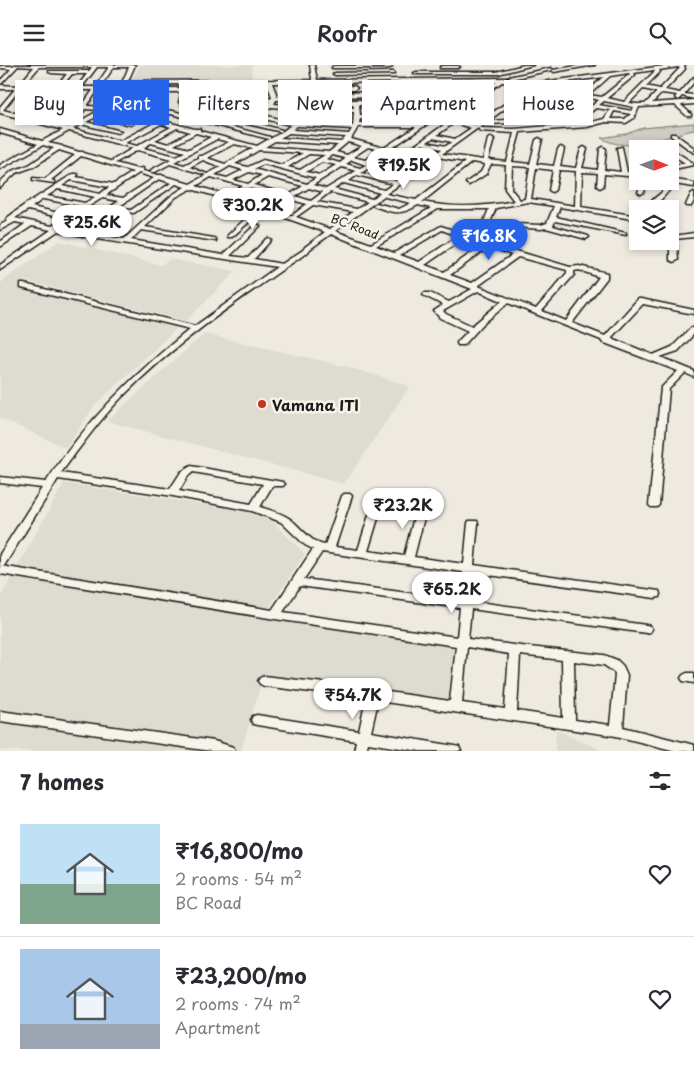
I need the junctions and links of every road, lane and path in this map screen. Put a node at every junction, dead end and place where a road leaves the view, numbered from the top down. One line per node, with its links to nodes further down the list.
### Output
1 (57, 65): 12 (street); 13 (street); 25 (street)
2 (310, 65): 41 (street)
3 (478, 65): 32 (street)
4 (495, 65): 26 (street)
5 (531, 65): 19 (street)
6 (542, 65): 24 (street)
7 (593, 65): 20 (street)
8 (628, 65): 27 (street)
9 (679, 65): 10 (street); 23 (street); 60 (street)
10 (683, 65)
11 (16, 66): 12 (street); 21 (street); 54 (street)
12 (37, 66): 37 (street)
13 (96, 66): 14 (street); 29 (street)
14 (112, 66): 15 (street); 39 (street)
15 (132, 66): 40 (street)
16 (390, 66): 22 (street); 30 (street)
17 (441, 66): 18 (street); 31 (street)
18 (457, 66): 31 (street)
19 (521, 66): 26 (street)
20 (576, 66): 24 (street)
21 (0, 67)
22 (334, 69): 30 (street)
23 (656, 69): 27 (street); 59 (street)
24 (552, 70): 35 (street); 45 (street)
25 (51, 72): 28 (street); 34 (street)
26 (499, 72): 32 (street); 35 (street)
27 (634, 72): 33 (street); 53 (street)
28 (70, 73): 29 (street); 38 (street)
29 (91, 73): 51 (street)
30 (392, 73): 42 (street)
31 (460, 73): 32 (street); 43 (street)
32 (480, 73)
33 (608, 76): 45 (street); 56 (street)
34 (47, 77)
35 (513, 79): 44 (street); 49 (street)
36 (694, 79): 65 (street)
37 (26, 80)
38 (64, 80)
39 (104, 80)
40 (126, 80)
41 (312, 80)
42 (393, 80)
43 (460, 80)
44 (517, 80)
45 (574, 80)
46 (353, 81): 47 (street); 58 (street)
47 (362, 81)
48 (494, 81): 49 (street)
49 (501, 81): 55 (street)
50 (269, 82): 52 (street); 69 (street)
51 (83, 83)
52 (278, 83)
53 (621, 85): 59 (street); 72 (street)
54 (0, 86): 57 (street)
55 (494, 86)
56 (593, 87)
57 (15, 88)
58 (354, 88): 63 (street)
59 (641, 88): 60 (street); 78 (street)
60 (661, 91): 65 (street); 81 (street)
61 (15, 93): 89 (street)
62 (352, 95): 63 (street)
63 (355, 95): 64 (street)
64 (362, 95)
65 (681, 95): 68 (street); 77 (street)
66 (93, 96): 84 (street)
67 (593, 97): 72 (street)
68 (694, 97)
69 (275, 98): 70 (street); 71 (street); 79 (street)
70 (278, 98)
71 (268, 99)
72 (604, 99): 78 (street); 82 (street)
73 (352, 101): 74 (street)
74 (356, 102): 75 (street); 94 (street)
75 (362, 102)
76 (694, 102): 77 (street)
77 (675, 103): 81 (street); 96 (street)
78 (625, 104): 83 (street)
79 (270, 105): 80 (street)
80 (278, 105)
81 (647, 105): 83 (street)
82 (596, 106): 86 (street); 87 (street)
83 (637, 106): 92 (street)
84 (84, 108): 85 (street)
85 (93, 108)
86 (593, 108)
87 (613, 109): 92 (street); 103 (street)
88 (504, 110): 125 (street)
89 (0, 111): 97 (street)
90 (504, 112): 102 (street)
91 (352, 113): 94 (street)
92 (634, 113): 103 (street)
93 (278, 114): 100 (street)
94 (357, 114): 95 (street); 124 (street)
95 (362, 115)
96 (689, 115)
97 (15, 116)
98 (93, 117): 104 (street)
99 (268, 118): 100 (street)
100 (271, 119): 101 (street)
101 (278, 120)
102 (494, 120)
103 (606, 120): 105 (street)
104 (84, 123): 127 (street); 128 (street)
105 (593, 123)
106 (50, 125): 127 (street)
107 (128, 125): 128 (street)
108 (155, 125): 146 (street)
109 (169, 125): 122 (street)
110 (209, 125): 129 (street)
111 (220, 125): 139 (street)
112 (256, 125): 130 (street)
113 (291, 125): 130 (street)
114 (293, 125): 131 (street)
115 (322, 125): 123 (street)
116 (398, 125): 124 (street)
117 (421, 125): 133 (street)
118 (448, 125): 137 (street)
119 (465, 125): 125 (street)
120 (485, 125): 125 (street)
121 (587, 125): 132 (street)
122 (176, 126): 129 (street); 142 (street)
123 (335, 126): 124 (street)
124 (356, 126): 138 (street)
125 (478, 128): 132 (street); 143 (street); 170 (street)
126 (0, 130): 145 (street, BC Road)
127 (70, 130): 145 (street); 146 (street)
128 (118, 131): 134 (street)
129 (196, 131): 136 (street); 148 (street)
130 (280, 131): 139 (street)
131 (288, 131): 138 (street); 139 (street)
132 (517, 131): 179 (street)
133 (409, 132): 137 (street); 160 (street)
134 (112, 135)
135 (673, 135): 163 (street)
136 (216, 137): 144 (street); 164 (street)
137 (432, 137): 143 (street); 147 (street)
138 (349, 138): 149 (street); 150 (street)
139 (270, 139): 149 (street); 151 (street); 154 (street)
140 (491, 139): 177 (street)
141 (539, 140): 183 (street)
142 (151, 141): 148 (street); 153 (street)
143 (456, 141): 155 (street)
144 (233, 142): 151 (street); 171 (street)
145 (45, 143): 152 (street); 175 (street, BC Road); 184 (street)
146 (121, 143): 153 (street)
147 (424, 143): 155 (street); 161 (street)
148 (170, 145): 164 (street)
149 (341, 145): 167 (street)
150 (367, 145): 160 (street); 172 (street)
151 (251, 146): 154 (street); 181 (street)
152 (60, 147): 165 (street); 217 (street)
153 (137, 148): 173 (street); 175 (street)
154 (258, 148): 166 (street); 181 (street)
155 (447, 148): 170 (street)
156 (620, 148): 197 (street)
157 (561, 149): 187 (street)
158 (584, 149): 191 (street)
159 (603, 149): 194 (street)
160 (385, 150): 168 (street); 188 (street)
161 (412, 150): 168 (street); 170 (street)
162 (465, 150): 176 (street)
163 (694, 151)
164 (187, 152): 171 (street); 173 (street)
165 (81, 153): 190 (street); 208 (street)
166 (308, 153): 167 (street); 186 (street)
167 (330, 153): 172 (street); 174 (street)
168 (403, 156): 178 (street); 189 (street)
169 (679, 156): 180 (street)
170 (438, 157): 176 (street); 178 (street); 201 (street)
171 (203, 158): 181 (street); 185 (street)
172 (348, 158): 182 (street); 188 (street)
173 (172, 160): 185 (street); 193 (street)
174 (321, 160): 182 (street); 196 (street)
175 (115, 161): 190 (street, BC Road)
176 (467, 161): 177 (street); 238 (street)
177 (487, 162): 179 (street); 213 (street)
178 (424, 164): 201 (street)
179 (509, 164): 183 (street); 235 (street)
180 (690, 164): 195 (street)
181 (225, 165): 192 (street); 198 (street)
182 (340, 165): 188 (street); 204 (street)
183 (533, 166): 187 (street); 233 (street)
184 (0, 167)
185 (185, 167): 198 (street)
186 (284, 167): 192 (street); 196 (street)
187 (556, 167): 191 (street); 221 (street)
188 (363, 168): 189 (street); 210 (street); 212 (street)
189 (385, 168): 201 (street)
190 (140, 169): 193 (street, BC Road); 202 (street); 218 (street)
191 (579, 169): 194 (street); 246 (street)
192 (246, 170): 200 (street); 206 (street)
193 (153, 171): 211 (street, BC Road)
194 (602, 171): 197 (street); 220 (street)
195 (694, 171)
196 (301, 172): 204 (street)
197 (624, 173): 199 (street)
198 (206, 174): 206 (street); 211 (street)
199 (629, 174)
200 (266, 175): 207 (street); 215 (street)
201 (412, 175): 212 (street); 226 (street)
202 (160, 176): 209 (street); 232 (street)
203 (679, 176): 216 (street)
204 (319, 177): 219 (street)
205 (35, 179): 208 (street)
206 (228, 180): 215 (street)
207 (286, 180): 219 (street); 223 (street)
208 (46, 181): 214 (street)
209 (177, 181): 211 (street); 247 (street)
210 (343, 181): 224 (street); 226 (street)
211 (190, 183): 229 (street, BC Road); 242 (street); 260 (street)
212 (397, 183): 226 (street)
213 (469, 183)
214 (59, 185): 218 (street); 228 (street); 230 (street)
215 (249, 185): 223 (street); 229 (street)
216 (691, 185)
217 (0, 186)
218 (113, 186): 228 (street)
219 (306, 186): 224 (street); 231 (street)
220 (600, 186)
221 (552, 190)
222 (665, 190): 234 (street)
223 (269, 191): 225 (street)
224 (328, 191): 236 (street); 237 (street)
225 (281, 194): 231 (street); 242 (street)
226 (386, 194): 237 (street); 238 (street)
227 (694, 194): 241 (street)
228 (100, 195): 232 (street); 240 (street)
229 (233, 195): 242 (street, BC Road)
230 (41, 197): 240 (street); 243 (street)
231 (290, 197): 236 (street)
232 (122, 200): 247 (street)
233 (528, 200): 235 (street); 239 (street)
234 (656, 200)
235 (518, 201): 245 (street)
236 (312, 203): 248 (street); 249 (street)
237 (375, 203): 238 (street); 248 (street); 261 (street)
238 (415, 204): 244 (street)
239 (558, 204): 246 (street); 252 (street)
240 (85, 205): 251 (street)
241 (688, 205)
242 (262, 206): 249 (street, BC Road); 261 (street); 265 (street)
243 (25, 207): 251 (street); 254 (street)
244 (437, 207): 245 (street); 273 (street)
245 (493, 207): 269 (street)
246 (578, 207): 250 (street)
247 (110, 209): 262 (street)
248 (358, 211): 261 (street)
249 (296, 215): 261 (street, BC Road)
250 (629, 216)
251 (68, 217): 259 (street)
252 (552, 218): 256 (street); 263 (street)
253 (0, 220): 254 (street)
254 (12, 221): 255 (street); 258 (street)
255 (31, 223): 259 (street); 272 (street)
256 (548, 225): 268 (street); 274 (street)
257 (257, 226): 279 (street)
258 (0, 228)
259 (56, 228): 262 (street); 284 (street)
260 (140, 228): 271 (street); 276 (street)
261 (334, 232): 273 (street, BC Road); 283 (street); 288 (street, BC Road)
262 (76, 233): 271 (street)
263 (624, 234)
264 (694, 235): 267 (street)
265 (230, 236)
266 (463, 236): 269 (street); 278 (street); 282 (street)
267 (679, 236)
268 (586, 237)
269 (471, 239): 274 (street)
270 (268, 240): 281 (street)
271 (126, 241): 276 (street)
272 (0, 245)
273 (373, 245): 278 (street, BC Road)
274 (488, 245): 277 (street); 286 (street)
275 (672, 250): 280 (street)
276 (200, 252): 279 (street)
277 (516, 254): 285 (street); 288 (street)
278 (397, 255): 282 (street, BC Road)
279 (226, 257): 281 (street)
280 (674, 260)
281 (250, 261): 283 (street)
282 (421, 264): 286 (street, BC Road)
283 (283, 266): 295 (street)
284 (0, 268)
285 (570, 269): 292 (street); 294 (street)
286 (446, 274): 288 (street, BC Road)
287 (24, 285): 295 (street)
288 (476, 287): 290 (street, BC Road); 291 (street); 292 (street, BC Road)
289 (427, 295): 291 (street)
290 (506, 301): 292 (street, BC Road); 296 (street)
291 (449, 305): 296 (street)
292 (534, 311): 294 (street, BC Road); 298 (street, BC Road)
293 (694, 312): 298 (street)
294 (568, 323): 298 (street, BC Road)
295 (195, 328): 303 (street)
296 (473, 330): 299 (street)
297 (694, 330): 300 (street)
298 (607, 339): 300 (street, BC Road); 301 (street, BC Road)
299 (461, 343)
300 (656, 356): 302 (street, BC Road)
301 (684, 370): 302 (street, BC Road); 311 (street)
302 (694, 373)
303 (55, 475): 307 (street); 308 (street)
304 (0, 480): 307 (street)
305 (268, 481): 306 (street); 308 (street); 313 (street)
306 (280, 484)
307 (48, 485): 318 (street)
308 (173, 493): 313 (street)
309 (347, 497): 315 (street)
310 (378, 502): 316 (street)
311 (654, 505)
312 (422, 506): 317 (street)
313 (254, 508): 315 (street)
314 (473, 523): 319 (street)
315 (324, 548): 316 (street); 321 (street)
316 (362, 554): 317 (street)
317 (408, 559): 319 (street)
318 (0, 563)
319 (470, 568): 322 (street); 323 (street)
320 (0, 570): 324 (street)
321 (298, 582): 323 (street); 324 (street)
322 (655, 594)
323 (467, 605): 325 (street); 326 (street)
324 (275, 615): 326 (street)
325 (646, 629)
326 (462, 642): 327 (street); 331 (street)
327 (515, 650): 328 (street); 332 (street)
328 (568, 656): 335 (street); 336 (street)
329 (264, 681): 330 (street)
330 (373, 695): 331 (street); 337 (street)
331 (456, 707): 332 (street)
332 (511, 715): 335 (street)
333 (0, 716): 339 (street)
334 (257, 720): 337 (street)
335 (569, 724): 336 (street)
336 (616, 731): 338 (street)
337 (363, 737): 340 (street); 341 (street)
338 (694, 750)
339 (229, 751)
340 (360, 751)
341 (455, 751)

